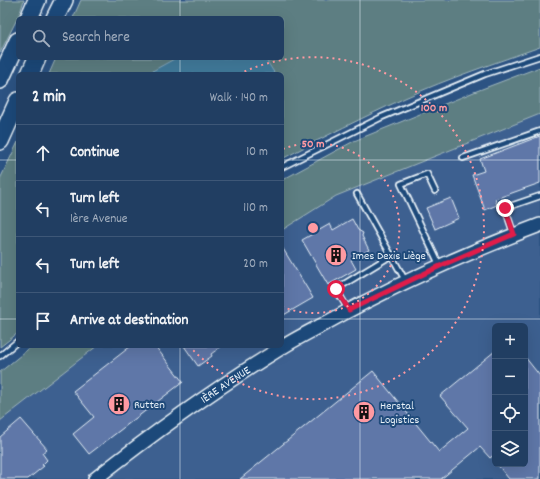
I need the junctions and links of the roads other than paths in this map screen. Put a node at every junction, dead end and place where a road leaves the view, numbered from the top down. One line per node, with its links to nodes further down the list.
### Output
1 (37, 0): 3 (highway)
2 (64, 0): 4 (highway)
3 (30, 16)
4 (56, 16)
5 (16, 45): 9 (highway)
6 (540, 56): 14 (lane)
7 (36, 60): 8 (highway)
8 (31, 72)
9 (0, 80)
10 (16, 105): 12 (highway)
11 (540, 131): 13 (lane)
12 (0, 141)
13 (463, 158)
14 (284, 166)
15 (435, 191): 21 (lane)
16 (357, 194): 20 (lane)
17 (540, 196): 19 (lane)
18 (540, 225): 19 (street, 1ÈRE AVENUE)
19 (514, 234): 21 (street, 1ÈRE AVENUE)
20 (392, 256): 22 (lane); 23 (lane)
21 (440, 266): 22 (street, 1ÈRE AVENUE)
22 (406, 281): 23 (street, 1ÈRE AVENUE)
23 (349, 310): 25 (street, 1ÈRE AVENUE)
24 (16, 343): 27 (lane)
25 (284, 346)
26 (281, 348): 28 (street, 1ÈRE AVENUE)
27 (0, 356)
28 (95, 479)

